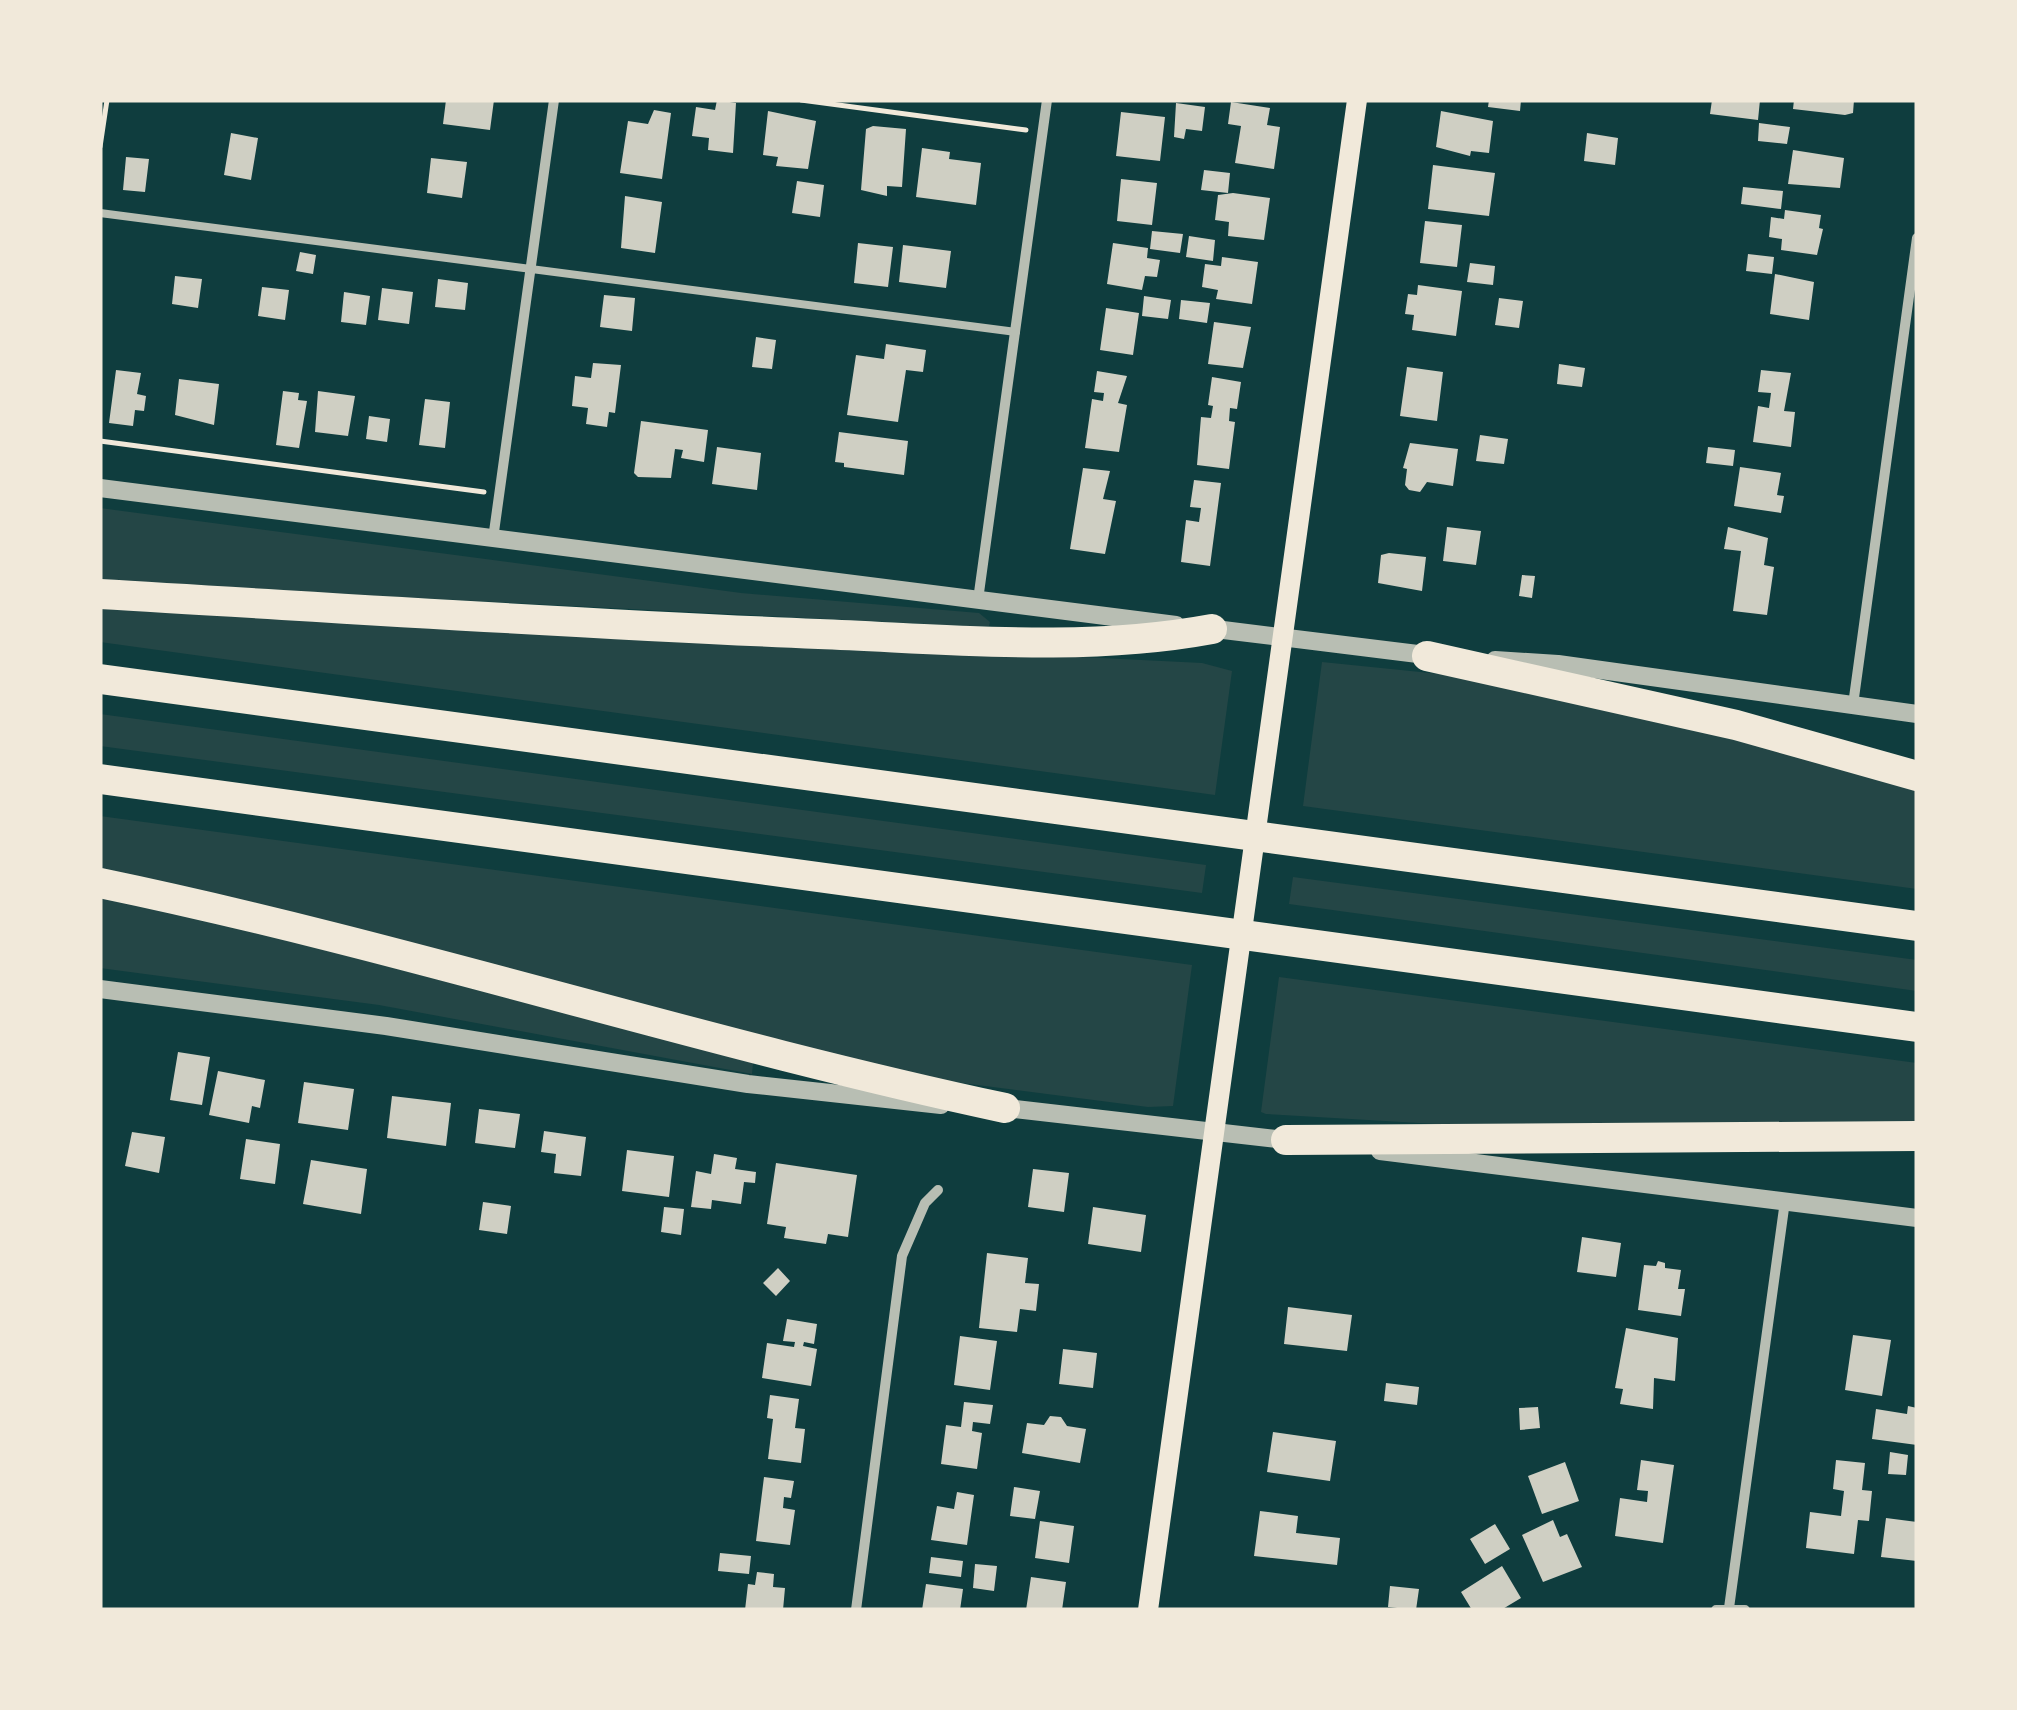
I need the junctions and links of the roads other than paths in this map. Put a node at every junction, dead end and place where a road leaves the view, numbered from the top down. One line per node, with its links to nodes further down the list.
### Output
1 (554, 100): 6 (street)
2 (1047, 100): 7 (street)
3 (1357, 100): 13 (main road)
4 (100, 213): 6 (lane)
5 (1917, 238): 16 (street)
6 (529, 268): 7 (lane); 9 (street)
7 (1016, 332): 11 (street)
8 (100, 488): 9 (street)
9 (493, 538): 11 (street)
10 (100, 594): 12 (highway)
11 (978, 600): 12 (street)
12 (1212, 629): 13 (street)
13 (1282, 638): 14 (street); 25 (main road)
14 (1427, 656): 16 (street); 18 (highway)
15 (100, 679): 21 (highway)
16 (1853, 705): 17 (street)
17 (1917, 714)
18 (1917, 776)
19 (100, 779): 23 (highway)
20 (100, 882): 24 (highway)
21 (1917, 926)
22 (100, 989): 24 (street)
23 (1917, 1027)
24 (1005, 1108): 25 (street)
25 (1214, 1132): 27 (street); 33 (main road)
26 (1917, 1136): 27 (highway)
27 (1286, 1140): 29 (street)
28 (938, 1190): 32 (street)
29 (1785, 1201): 30 (street); 31 (street)
30 (1917, 1218)
31 (1729, 1608): 34 (street); 35 (street)
32 (856, 1610)
33 (1148, 1610)
34 (1716, 1610)
35 (1745, 1610)

